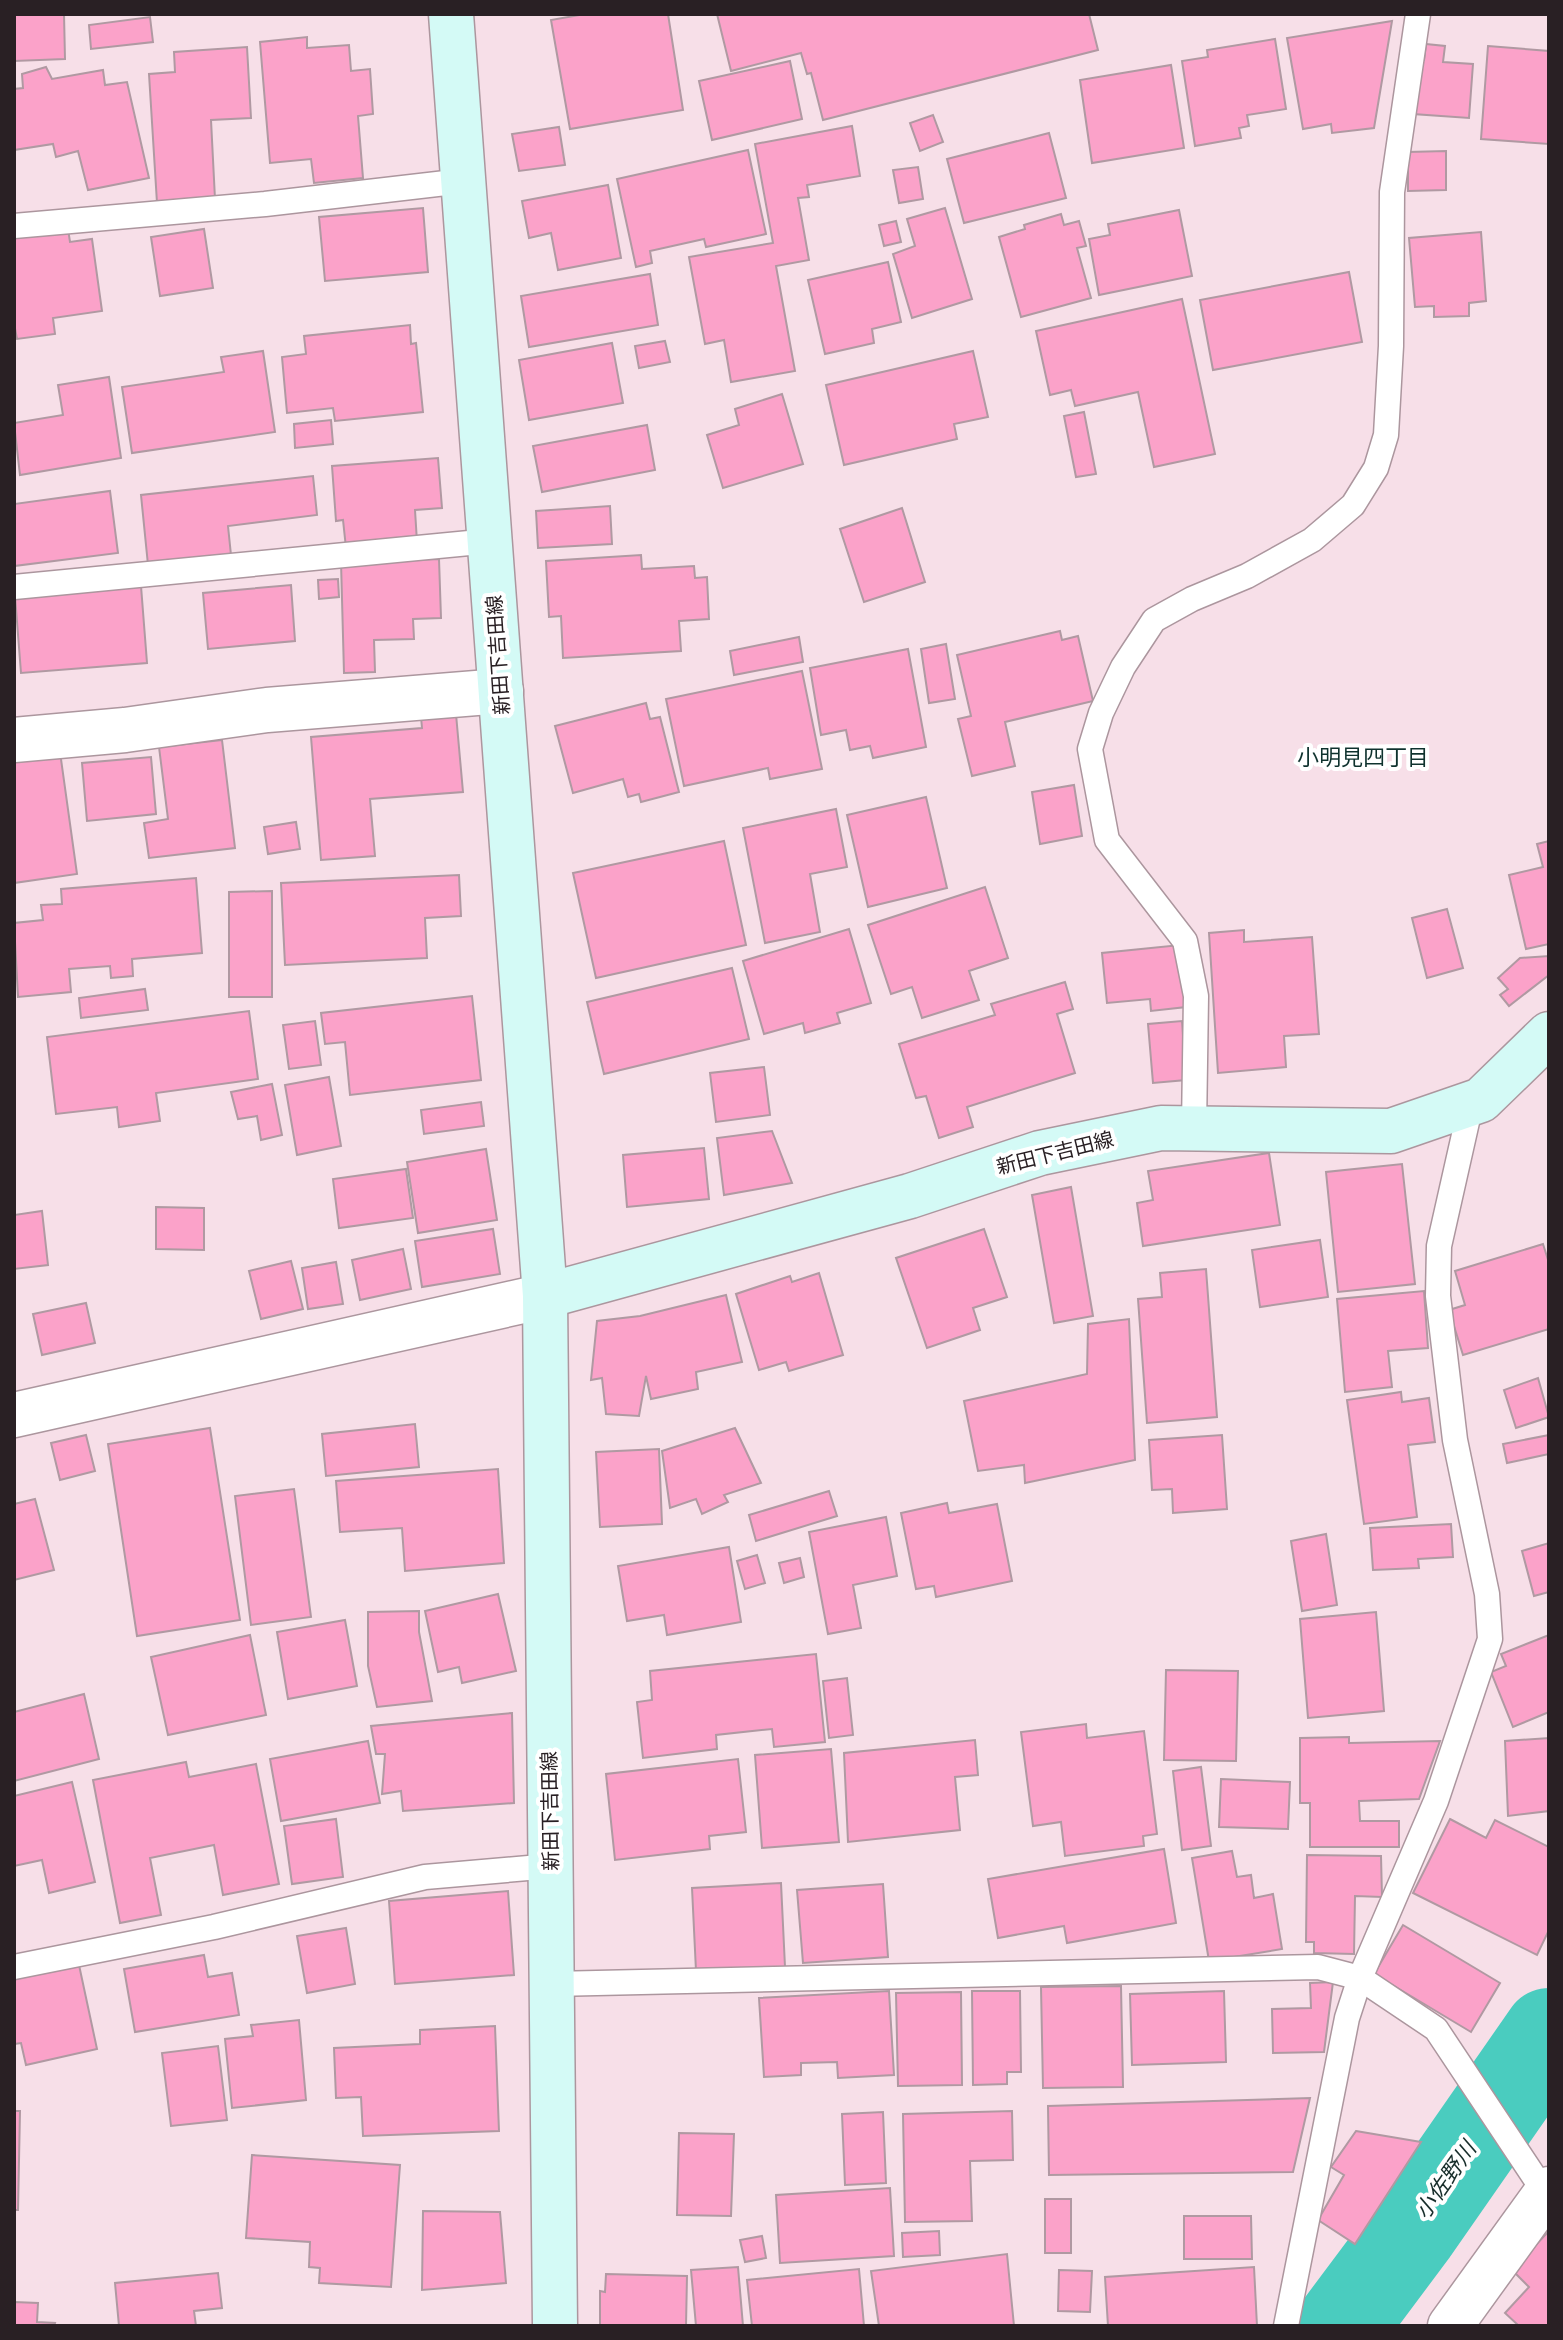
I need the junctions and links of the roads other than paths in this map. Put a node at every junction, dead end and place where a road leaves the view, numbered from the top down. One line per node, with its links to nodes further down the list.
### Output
1 (451, 14): 3 (main road, 新田下吉田線)
2 (1418, 14): 11 (lane)
3 (463, 181): 4 (lane); 5 (main road, 新田下吉田線)
4 (14, 226)
5 (490, 541): 6 (lane); 7 (main road, 新田下吉田線)
6 (14, 587)
7 (501, 691): 8 (street); 12 (main road, 新田下吉田線)
8 (14, 740)
9 (1549, 1034): 10 (main road, 新田下吉田線)
10 (1471, 1104): 11 (main road, 新田下吉田線); 16 (lane)
11 (1194, 1128): 12 (main road, 新田下吉田線)
12 (545, 1296): 13 (street); 14 (main road, 新田下吉田線)
13 (14, 1415)
14 (551, 1866): 15 (lane); 17 (main road, 新田下吉田線)
15 (14, 1967)
16 (1360, 1978): 17 (lane); 18 (lane); 20 (lane)
17 (552, 1984): 19 (main road, 新田下吉田線)
18 (1548, 2194): 21 (street)
19 (555, 2326)
20 (1286, 2326)
21 (1450, 2326)

